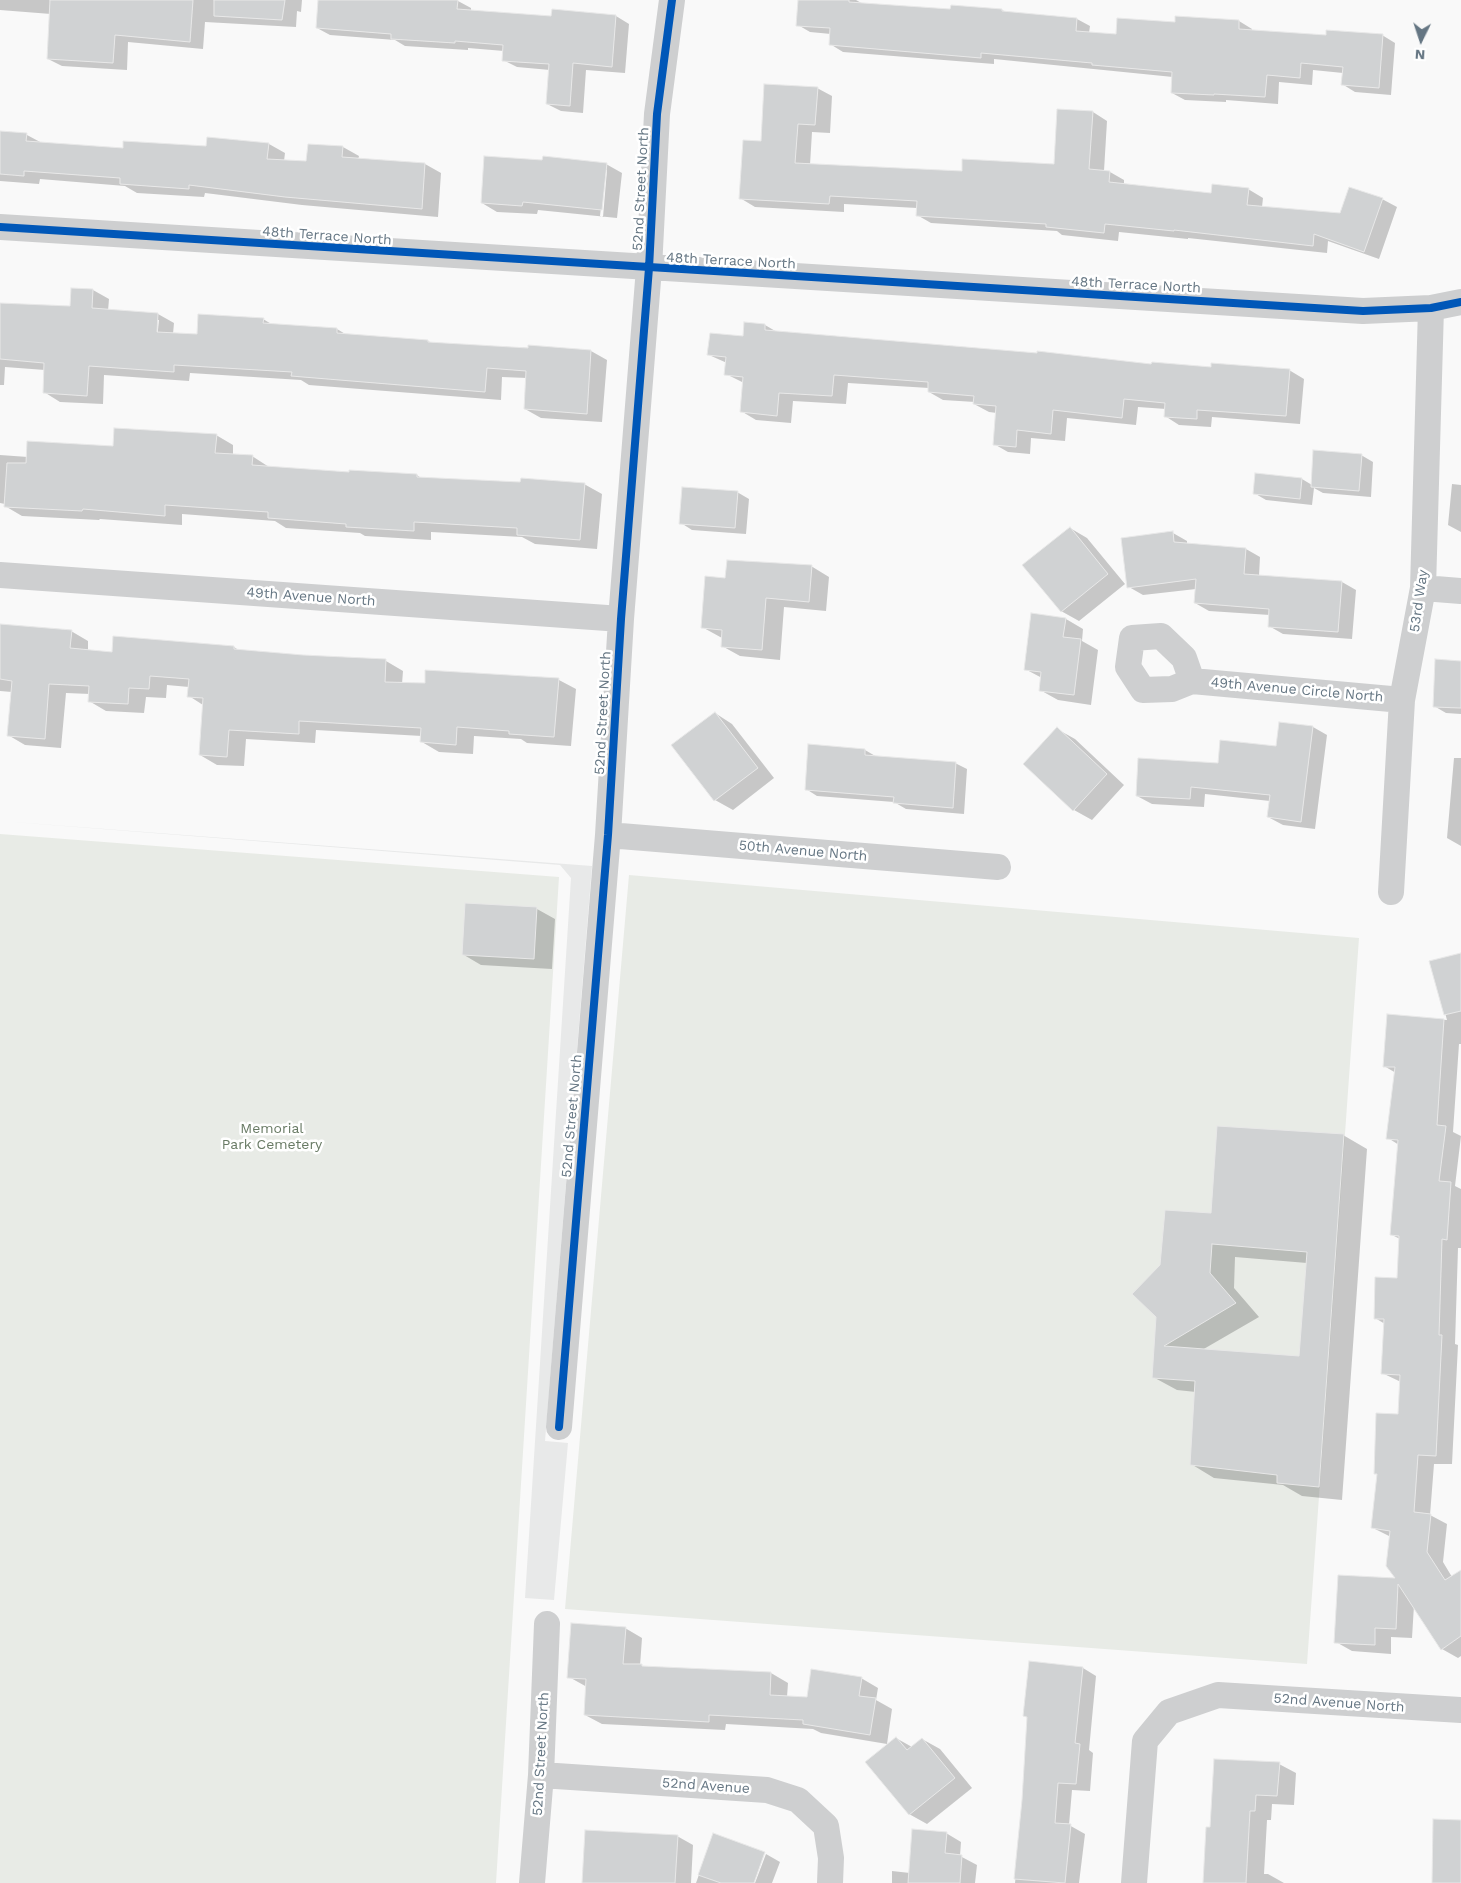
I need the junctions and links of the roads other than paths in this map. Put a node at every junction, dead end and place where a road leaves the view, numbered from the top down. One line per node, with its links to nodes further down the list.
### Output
1 (672, 0): 3 (street, 52nd Street North)
2 (0, 227): 3 (street, 48th Terrace North)
3 (649, 268): 5 (street, 48th Terrace North); 9 (street, 52nd Street North)
4 (1461, 302): 5 (street, 48th Terrace North)
5 (1431, 308): 7 (street, 53rd Way)
6 (0, 575): 9 (street, 49th Avenue North)
7 (1423, 588): 8 (street); 11 (street, 53rd Way)
8 (1461, 591)
9 (621, 619): 12 (street, 52nd Street North)
10 (1192, 681): 11 (street, 49th Avenue Circle North)
11 (1402, 700): 14 (street, 53rd Way)
12 (608, 835): 13 (street, 50th Avenue North); 15 (street, 52nd Street North)
13 (998, 867)
14 (1390, 892)
15 (559, 1427)
16 (547, 1624): 18 (street, 52nd Street North)
17 (1461, 1710): 21 (street, 52nd Avenue North)
18 (541, 1774): 19 (street, 52nd Avenue); 20 (street, 52nd Street North)
19 (830, 1871)
20 (532, 1883)
21 (1134, 1883)

